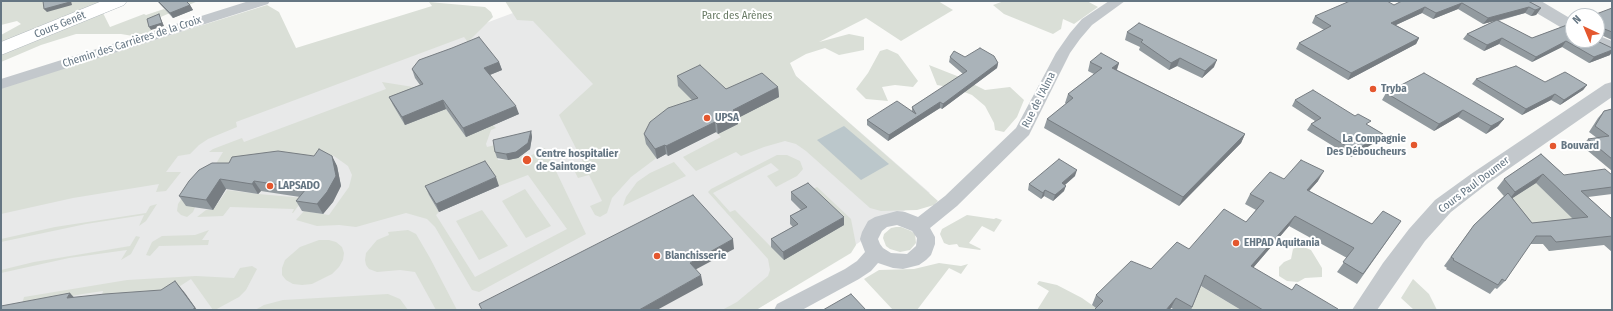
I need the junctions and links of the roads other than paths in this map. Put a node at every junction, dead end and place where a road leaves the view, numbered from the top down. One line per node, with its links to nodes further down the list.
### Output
1 (118, 1): 6 (main road, Cours Genêt)
2 (263, 1): 7 (street, Chemin des Carrières de la Croix)
3 (1118, 1): 9 (street, Rue de l'Alma)
4 (1529, 1): 5 (street)
5 (1565, 22)
6 (1, 49)
7 (1, 84)
8 (1612, 88): 12 (street, Cours Paul Doumer)
9 (919, 226): 10 (street); 10 (street)
10 (876, 253): 11 (street)
11 (784, 310)
12 (1364, 310)

